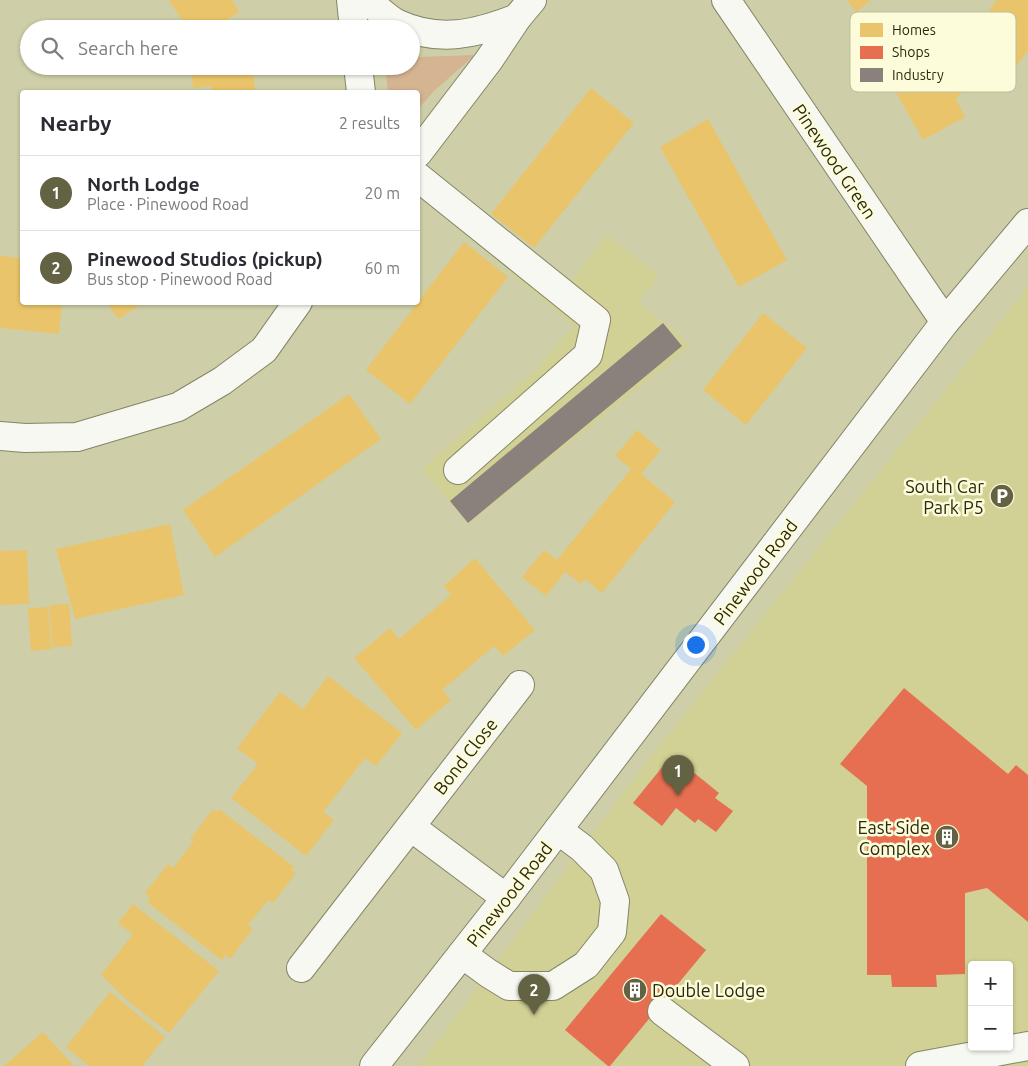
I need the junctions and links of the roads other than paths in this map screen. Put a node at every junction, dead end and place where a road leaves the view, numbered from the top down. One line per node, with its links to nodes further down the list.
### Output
1 (351, 0): 5 (street)
2 (367, 0): 6 (street)
3 (726, 0): 14 (street, Pinewood Green)
4 (524, 9): 7 (street); 10 (street)
5 (353, 20)
6 (392, 20)
7 (420, 30)
8 (359, 75): 9 (street)
9 (361, 90)
10 (420, 150)
11 (420, 179): 16 (street)
12 (1028, 223): 14 (street, Pinewood Road)
13 (296, 305): 15 (street)
14 (945, 322): 19 (street, Pinewood Road)
15 (0, 436)
16 (458, 470)
17 (520, 685): 18 (street, Bond Close)
18 (411, 827): 20 (street); 22 (street, Bond Close)
19 (558, 830): 20 (street, Pinewood Road); 21 (street)
20 (506, 898): 21 (street, Pinewood Road)
21 (462, 954): 25 (street, Pinewood Road)
22 (301, 968)
23 (662, 1011): 26 (street)
24 (1028, 1046): 27 (street)
25 (374, 1066)
26 (734, 1066)
27 (920, 1066)

